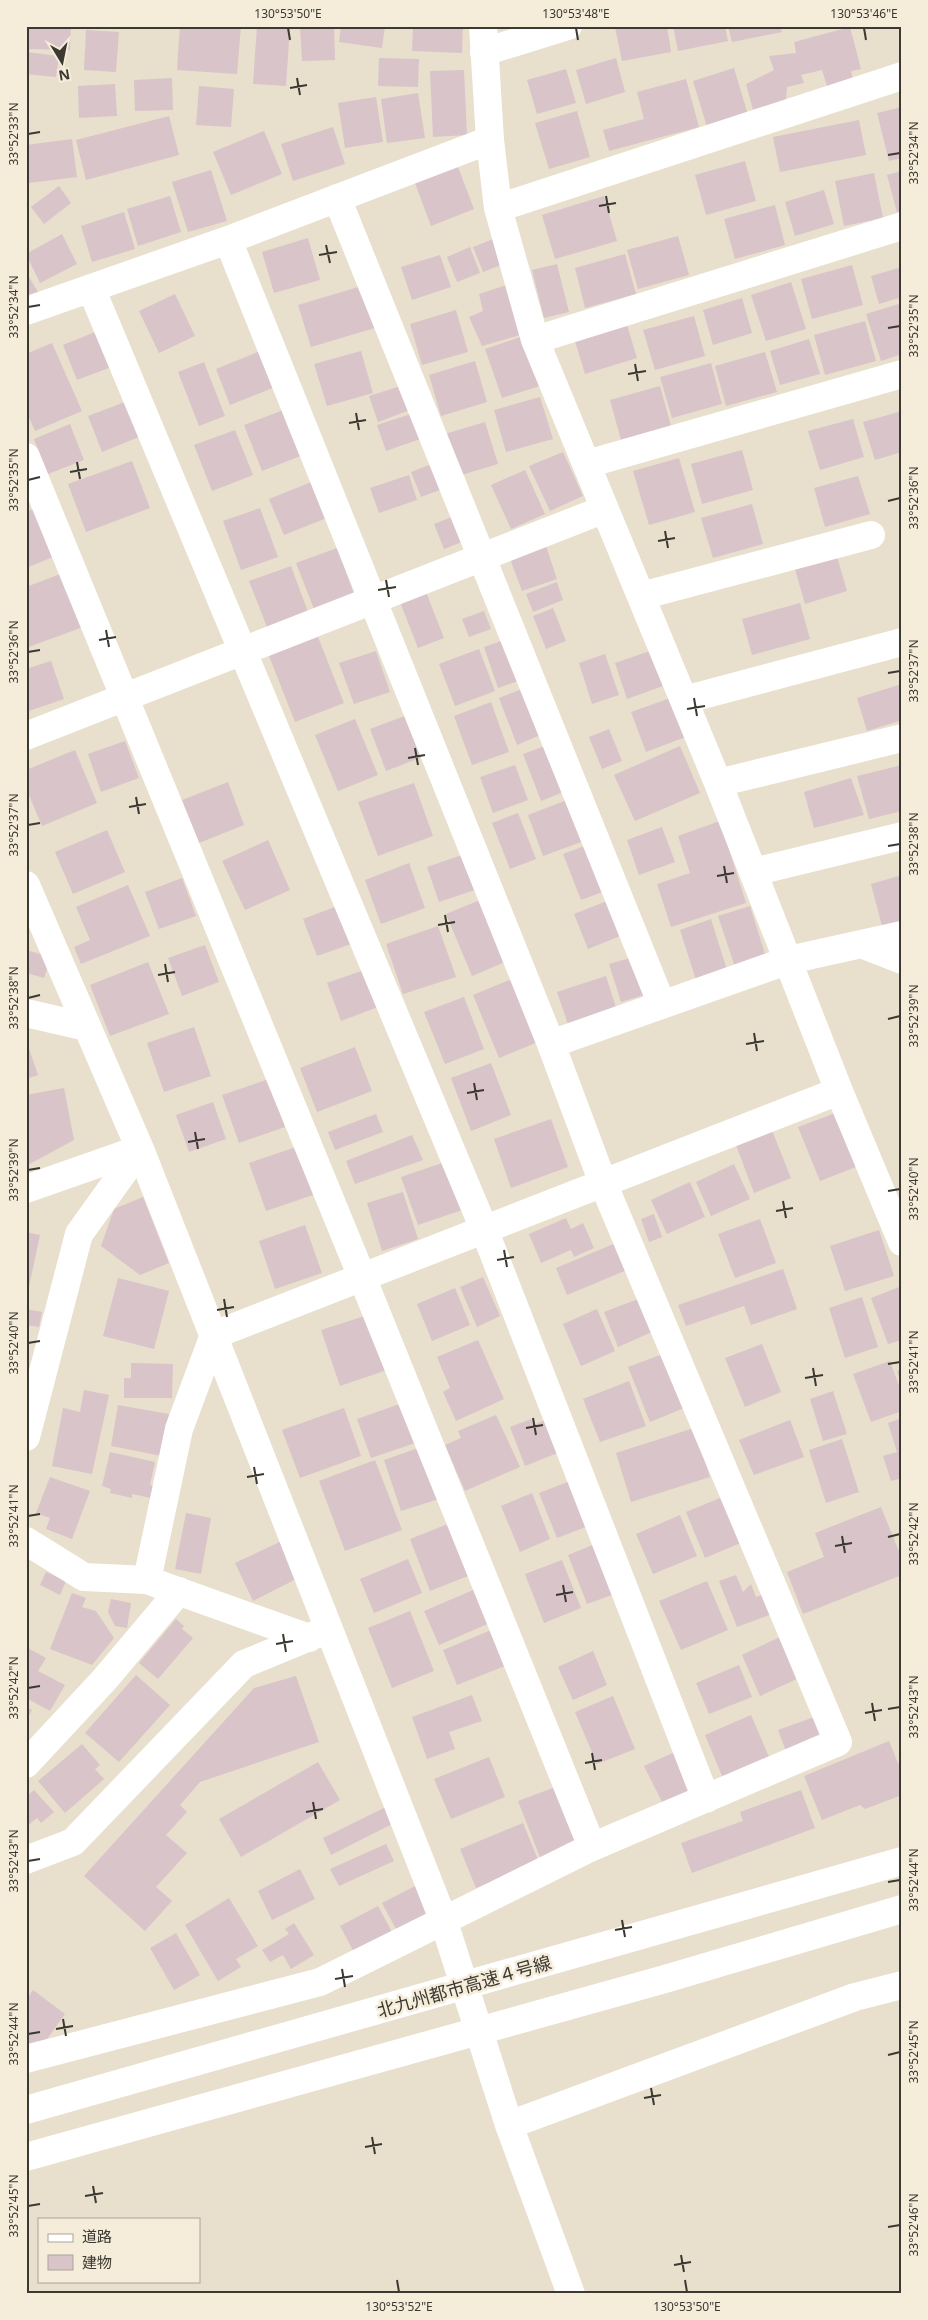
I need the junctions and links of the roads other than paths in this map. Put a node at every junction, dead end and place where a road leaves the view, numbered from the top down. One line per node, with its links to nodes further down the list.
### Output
1 (568, 26): 2 (main road)
2 (483, 39): 4 (main road)
3 (902, 76): 6 (main road)
4 (490, 140): 5 (main road); 6 (main road)
5 (337, 198): 8 (main road); 17 (main road)
6 (498, 208): 11 (main road)
7 (902, 226): 11 (main road)
8 (228, 240): 9 (main road); 19 (main road)
9 (92, 288): 10 (main road); 21 (main road)
10 (26, 311)
11 (535, 340): 14 (main road)
12 (902, 374): 14 (main road)
13 (26, 457): 22 (main road)
14 (586, 464): 15 (main road)
15 (605, 509): 17 (main road); 18 (main road)
16 (871, 535): 18 (main road)
17 (482, 558): 19 (main road); 34 (main road)
18 (641, 596): 23 (main road)
19 (373, 600): 21 (main road); 37 (main road)
20 (902, 642): 23 (main road)
21 (243, 651): 22 (main road); 42 (main road)
22 (125, 697): 24 (main road); 44 (main road)
23 (684, 700): 26 (main road)
24 (26, 736)
25 (902, 738): 26 (main road)
26 (718, 782): 28 (main road)
27 (902, 836): 28 (main road)
28 (753, 872): 32 (main road)
29 (26, 885): 36 (main road)
30 (902, 935): 31 (main road)
31 (861, 944): 32 (main road); 33 (main road)
32 (788, 960): 34 (main road); 38 (main road)
33 (902, 960)
34 (662, 1005): 37 (main road)
35 (26, 1013): 36 (main road)
36 (87, 1027): 39 (main road)
37 (551, 1044): 40 (main road)
38 (839, 1091): 40 (main road); 43 (main road)
39 (140, 1149): 41 (main road); 45 (main road); 46 (main road)
40 (603, 1182): 42 (main road); 52 (main road)
41 (26, 1189)
42 (484, 1229): 44 (main road); 52 (main road)
43 (902, 1242)
44 (362, 1277): 45 (main road); 53 (main road)
45 (214, 1334): 48 (main road); 50 (main road)
46 (26, 1437)
47 (26, 1541): 48 (main road)
48 (147, 1580): 49 (main road)
49 (179, 1591): 50 (main road); 51 (main road)
50 (319, 1633): 54 (main road); 57 (main road)
51 (26, 1764)
52 (706, 1799): 53 (main road)
53 (592, 1847): 57 (main road)
54 (26, 1860)
55 (902, 1861): 60 (main road, 北九州都市高速４号線)
56 (902, 1909): 62 (main road)
57 (443, 1919): 59 (main road); 61 (main road)
58 (902, 1985): 61 (main road)
59 (26, 2059)
60 (26, 2110)
61 (509, 2125): 63 (main road)
62 (26, 2157)
63 (571, 2294)

